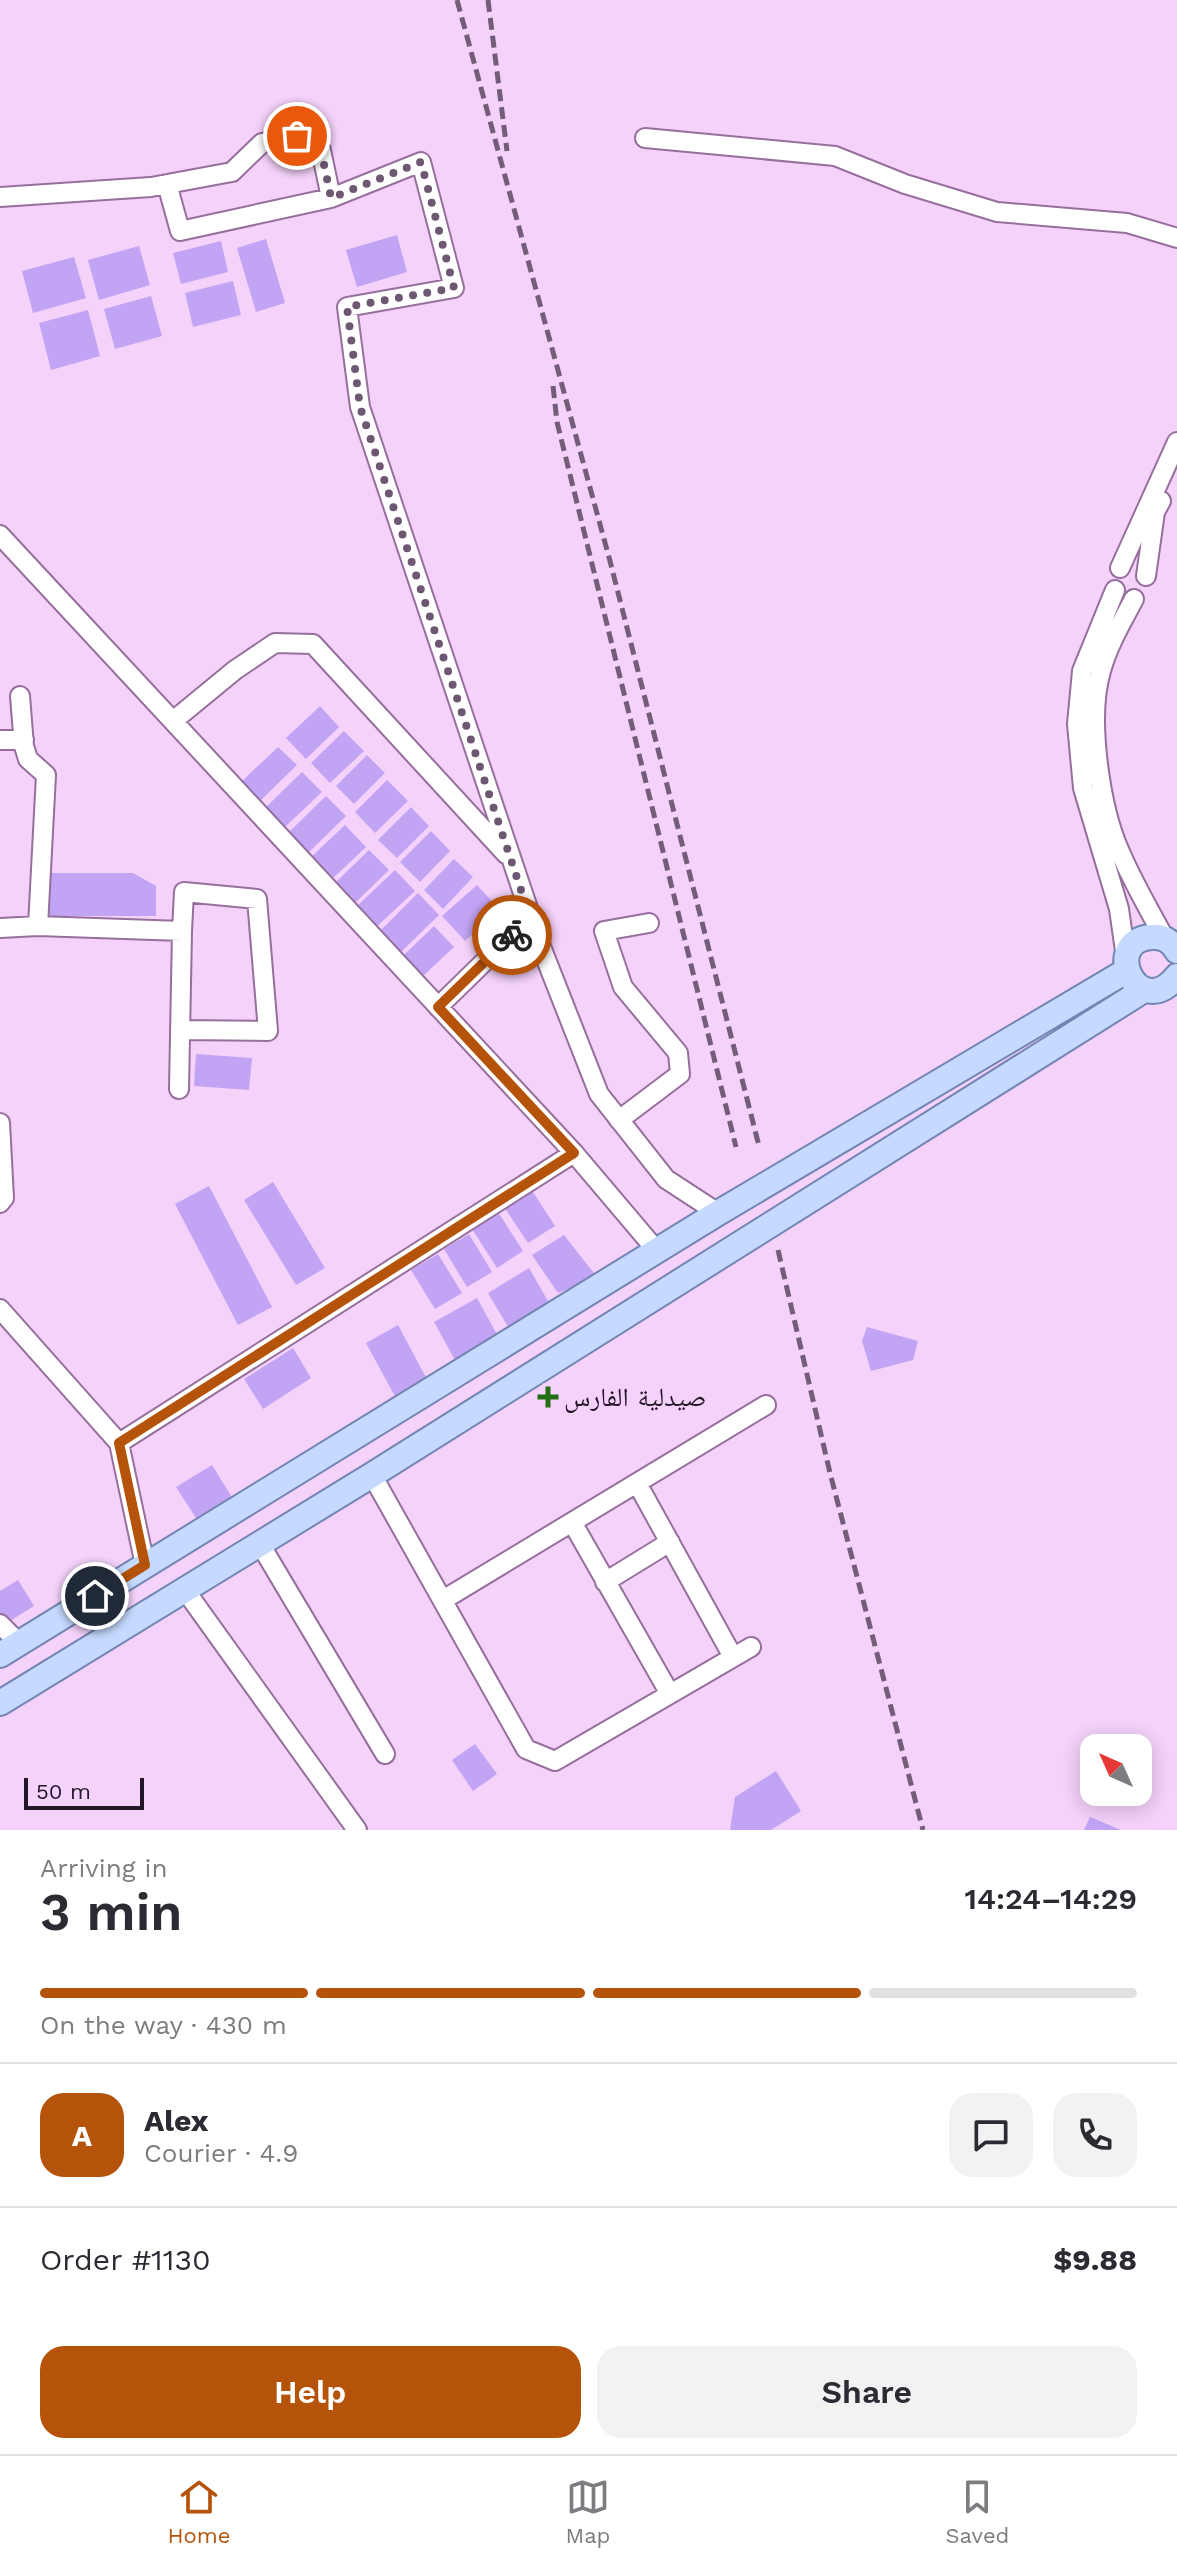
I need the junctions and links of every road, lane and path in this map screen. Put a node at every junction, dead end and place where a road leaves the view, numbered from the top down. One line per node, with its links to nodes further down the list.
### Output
1 (645, 138): 5 (street)
2 (167, 184): 3 (street); 4 (street); 4 (street)
3 (0, 197)
4 (331, 198): 17 (street)
5 (1177, 238)
6 (1177, 442): 9 (street)
7 (1177, 469): 10 (street)
8 (0, 535): 14 (street)
9 (1120, 568): 10 (street); 11 (street)
10 (1146, 576): 12 (street)
11 (1115, 590): 12 (street); 24 (street)
12 (1134, 599): 23 (street)
13 (20, 696): 16 (street)
14 (173, 721): 17 (street); 27 (street)
15 (0, 740): 16 (street)
16 (24, 740): 20 (street)
17 (511, 859): 18 (street)
18 (530, 917): 27 (street); 30 (street)
19 (649, 923): 30 (street)
20 (38, 926): 21 (street); 22 (street)
21 (0, 928)
22 (182, 931): 28 (street); 28 (street)
23 (1173, 944): 24 (main road)
24 (1126, 965): 26 (main road); 34 (main road)
25 (1177, 976): 26 (main road)
26 (1144, 990): 39 (main road)
27 (438, 1007): 32 (street)
28 (180, 1030): 29 (street)
29 (179, 1089)
30 (619, 1120): 34 (street)
31 (0, 1123): 33 (street)
32 (574, 1153): 35 (street); 38 (street)
33 (0, 1203)
34 (718, 1213): 35 (main road)
35 (657, 1251): 44 (main road)
36 (0, 1309): 38 (street)
37 (766, 1405): 40 (street)
38 (119, 1443): 44 (street)
39 (372, 1475): 43 (main road); 47 (street)
40 (637, 1483): 41 (street); 42 (street)
41 (572, 1522): 45 (street); 47 (street)
42 (670, 1542): 45 (street); 51 (street)
43 (260, 1544): 46 (main road); 54 (street)
44 (145, 1565): 50 (main road)
45 (605, 1582): 52 (street)
46 (185, 1590): 53 (main road); 55 (street)
47 (443, 1600): 52 (street)
48 (0, 1624): 50 (street)
49 (751, 1647): 51 (street)
50 (9, 1649)
51 (733, 1657): 52 (street)
52 (670, 1694)
53 (0, 1703)
54 (385, 1754)
55 (357, 1830)

